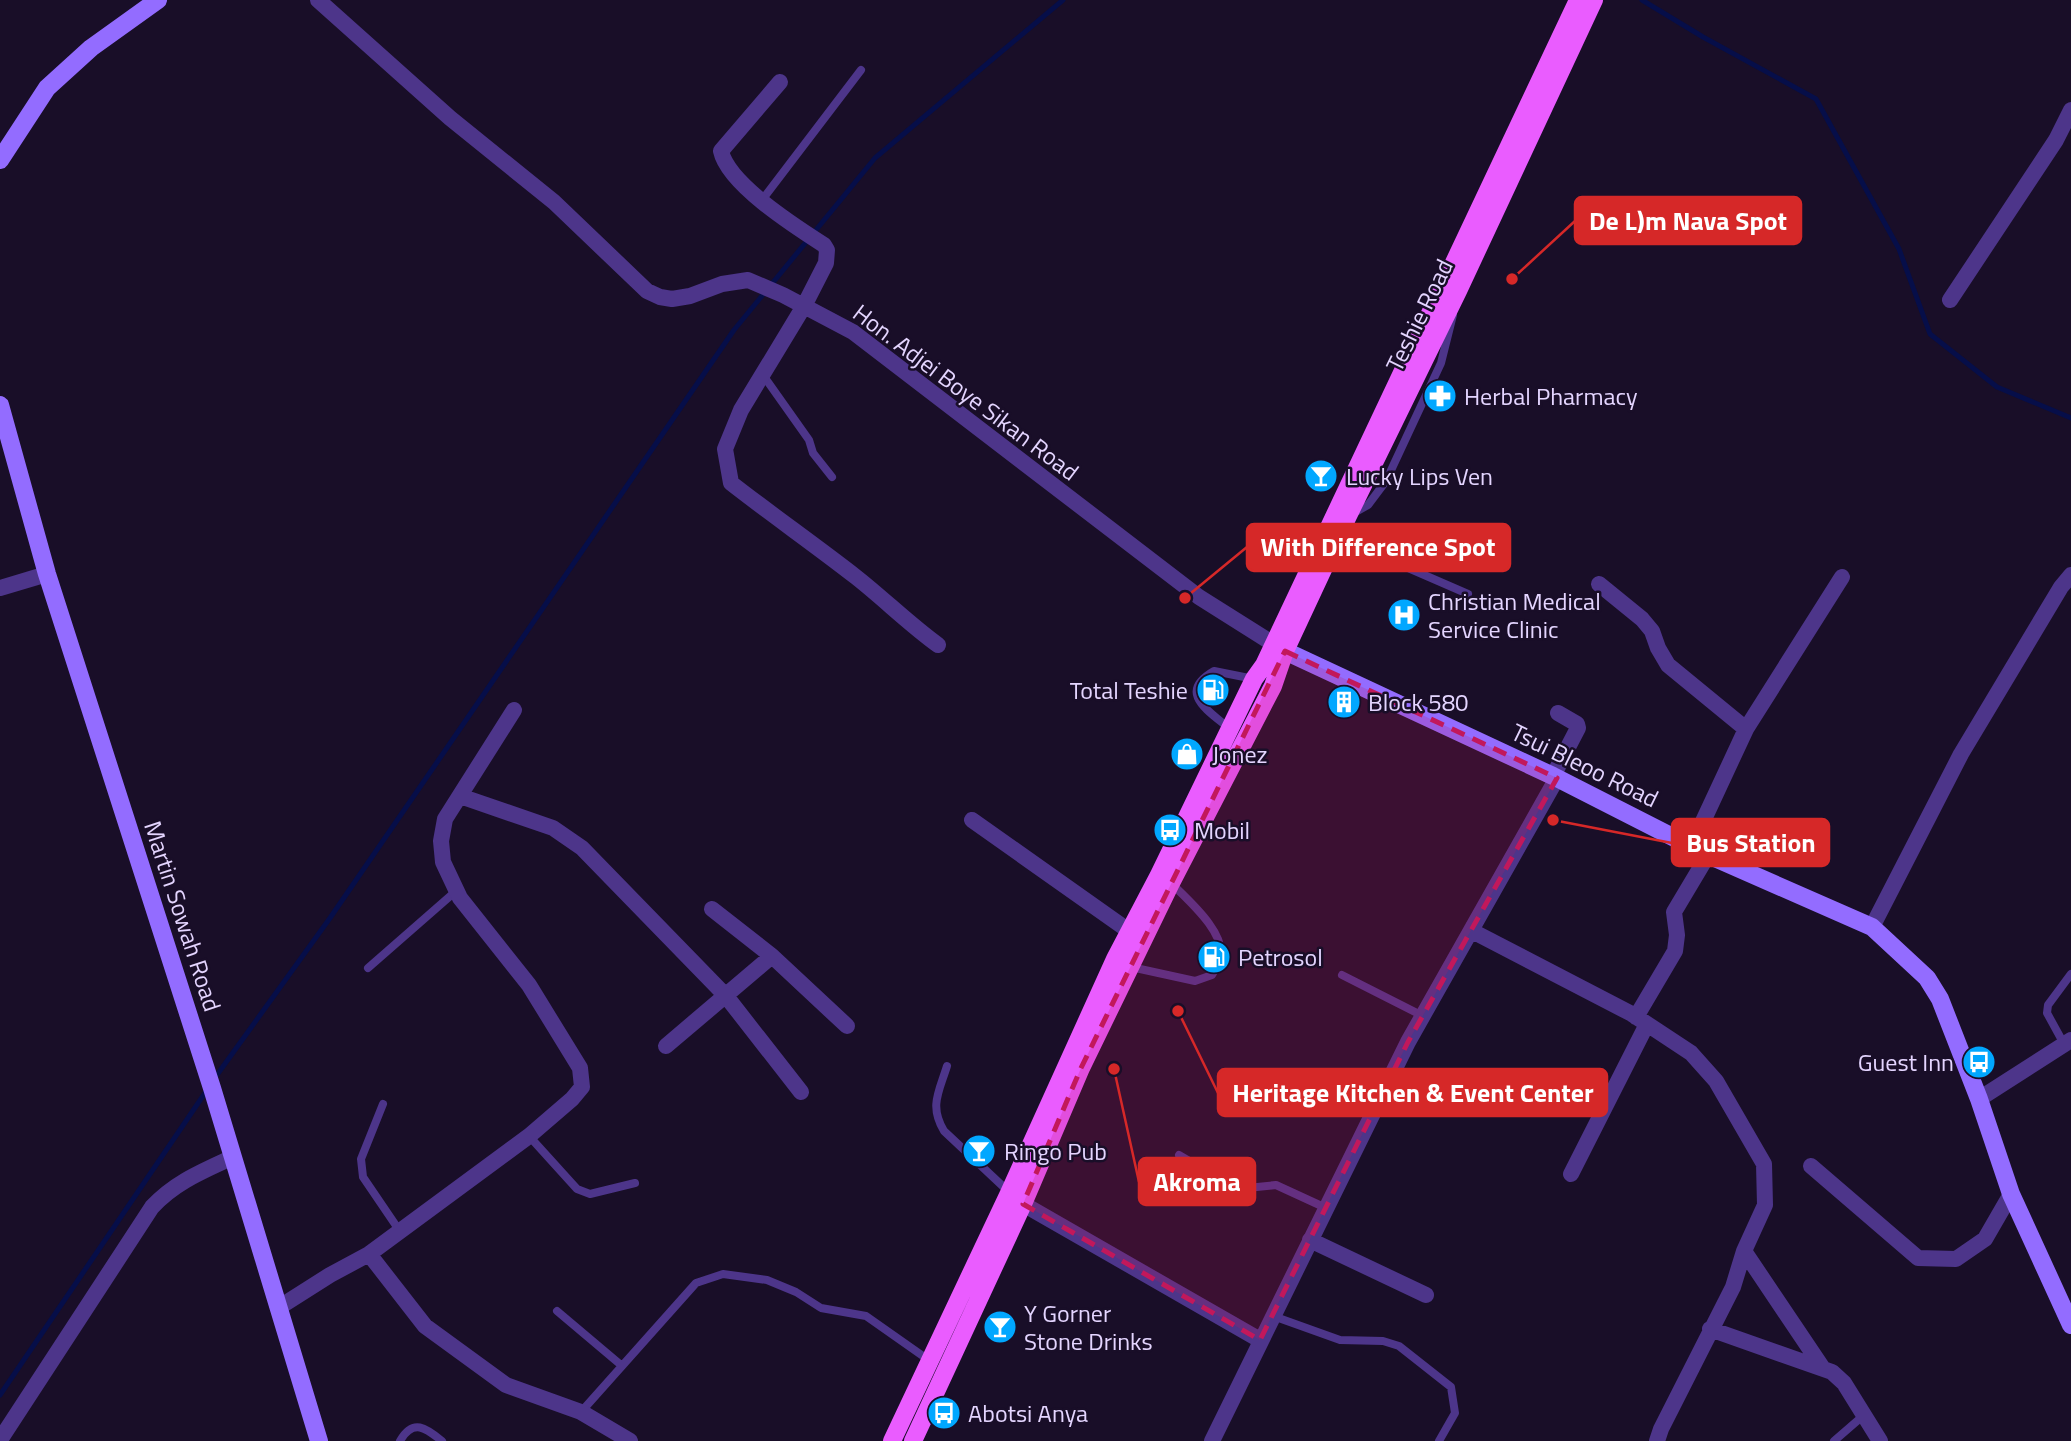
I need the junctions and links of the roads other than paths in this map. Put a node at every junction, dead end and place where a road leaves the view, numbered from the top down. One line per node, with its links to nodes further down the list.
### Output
1 (158, 0): 8 (street)
2 (318, 0): 11 (street, Hon. Adjei Boye Sikan Road)
3 (1578, 0): 23 (main road, Teshie Road)
4 (1594, 0): 15 (main road, Teshie Road)
5 (861, 70): 9 (lane)
6 (780, 82): 9 (street)
7 (2071, 110): 10 (street)
8 (0, 160)
9 (762, 200): 11 (street)
10 (1950, 300)
11 (804, 306): 12 (street); 23 (street, Hon. Adjei Boye Sikan Road)
12 (763, 375): 14 (lane); 22 (street)
13 (0, 405): 16 (street, Martin Sowah Road)
14 (832, 477)
15 (1339, 538): 21 (lane); 23 (main road, Teshie Road)
16 (47, 574): 20 (street); 57 (street, Martin Sowah Road)
17 (2071, 575): 37 (street)
18 (1842, 577): 28 (street)
19 (1600, 584): 28 (street)
20 (0, 588)
21 (1468, 594)
22 (938, 645)
23 (1279, 648): 24 (main road); 29 (street, Tsui Bleoo Road); 34 (main road)
24 (1254, 679): 27 (main road); 27 (lane)
25 (514, 710): 30 (street)
26 (1558, 713): 29 (street)
27 (1230, 729): 38 (main road)
28 (1746, 729): 32 (street)
29 (1555, 777): 32 (street, Tsui Bleoo Road); 39 (street)
30 (460, 796): 35 (street); 45 (street)
31 (972, 820): 38 (street)
32 (1692, 845): 33 (street, Tsui Bleoo Road)
33 (1708, 855): 37 (street, Tsui Bleoo Road); 47 (street)
34 (1171, 883): 41 (main road); 41 (lane)
35 (456, 891): 42 (lane); 55 (street)
36 (712, 909): 40 (street)
37 (1872, 927): 53 (street, Tsui Bleoo Road)
38 (1129, 931): 62 (main road)
39 (1472, 931): 46 (street); 47 (street)
40 (772, 956): 45 (street); 48 (street)
41 (1129, 967): 62 (main road)
42 (368, 968)
43 (2071, 974): 49 (lane)
44 (1342, 975): 46 (lane)
45 (726, 996): 50 (street); 52 (street)
46 (1423, 1016): 63 (street)
47 (1642, 1021): 59 (street); 66 (street)
48 (847, 1026)
49 (2067, 1042): 53 (street)
50 (666, 1046)
51 (947, 1066): 62 (lane)
52 (802, 1092)
53 (1979, 1099): 61 (street, Tsui Bleoo Road)
54 (383, 1104): 64 (lane)
55 (529, 1136): 60 (lane); 64 (street)
56 (1180, 1155): 63 (lane)
57 (233, 1157): 69 (street, Martin Sowah Road); 80 (street)
58 (1811, 1166): 61 (street)
59 (1570, 1174)
60 (635, 1183)
61 (2011, 1194): 72 (street, Tsui Bleoo Road)
62 (1016, 1199): 74 (street); 75 (main road); 86 (main road)
63 (1326, 1208): 65 (street)
64 (400, 1230): 67 (street)
65 (1310, 1240): 68 (street); 71 (street)
66 (1744, 1251): 73 (street); 77 (street)
67 (369, 1254): 69 (street); 78 (street)
68 (1426, 1295)
69 (278, 1308): 81 (street, Martin Sowah Road)
70 (557, 1311): 76 (lane)
71 (1273, 1316): 74 (street); 88 (lane)
72 (2071, 1325)
73 (1710, 1329): 77 (street); 89 (street)
74 (1260, 1340): 87 (street)
75 (930, 1361): 76 (lane); 85 (main road)
76 (621, 1365): 78 (lane)
77 (1822, 1367): 79 (street)
78 (581, 1412): 84 (street)
79 (1864, 1415): 90 (lane); 91 (street)
80 (0, 1440)
81 (319, 1441)
82 (400, 1441): 83 (lane)
83 (442, 1441)
84 (629, 1441)
85 (892, 1441)
86 (913, 1441)
87 (1212, 1441)
88 (1439, 1441)
89 (1657, 1441)
90 (1834, 1441)
91 (1880, 1441)

